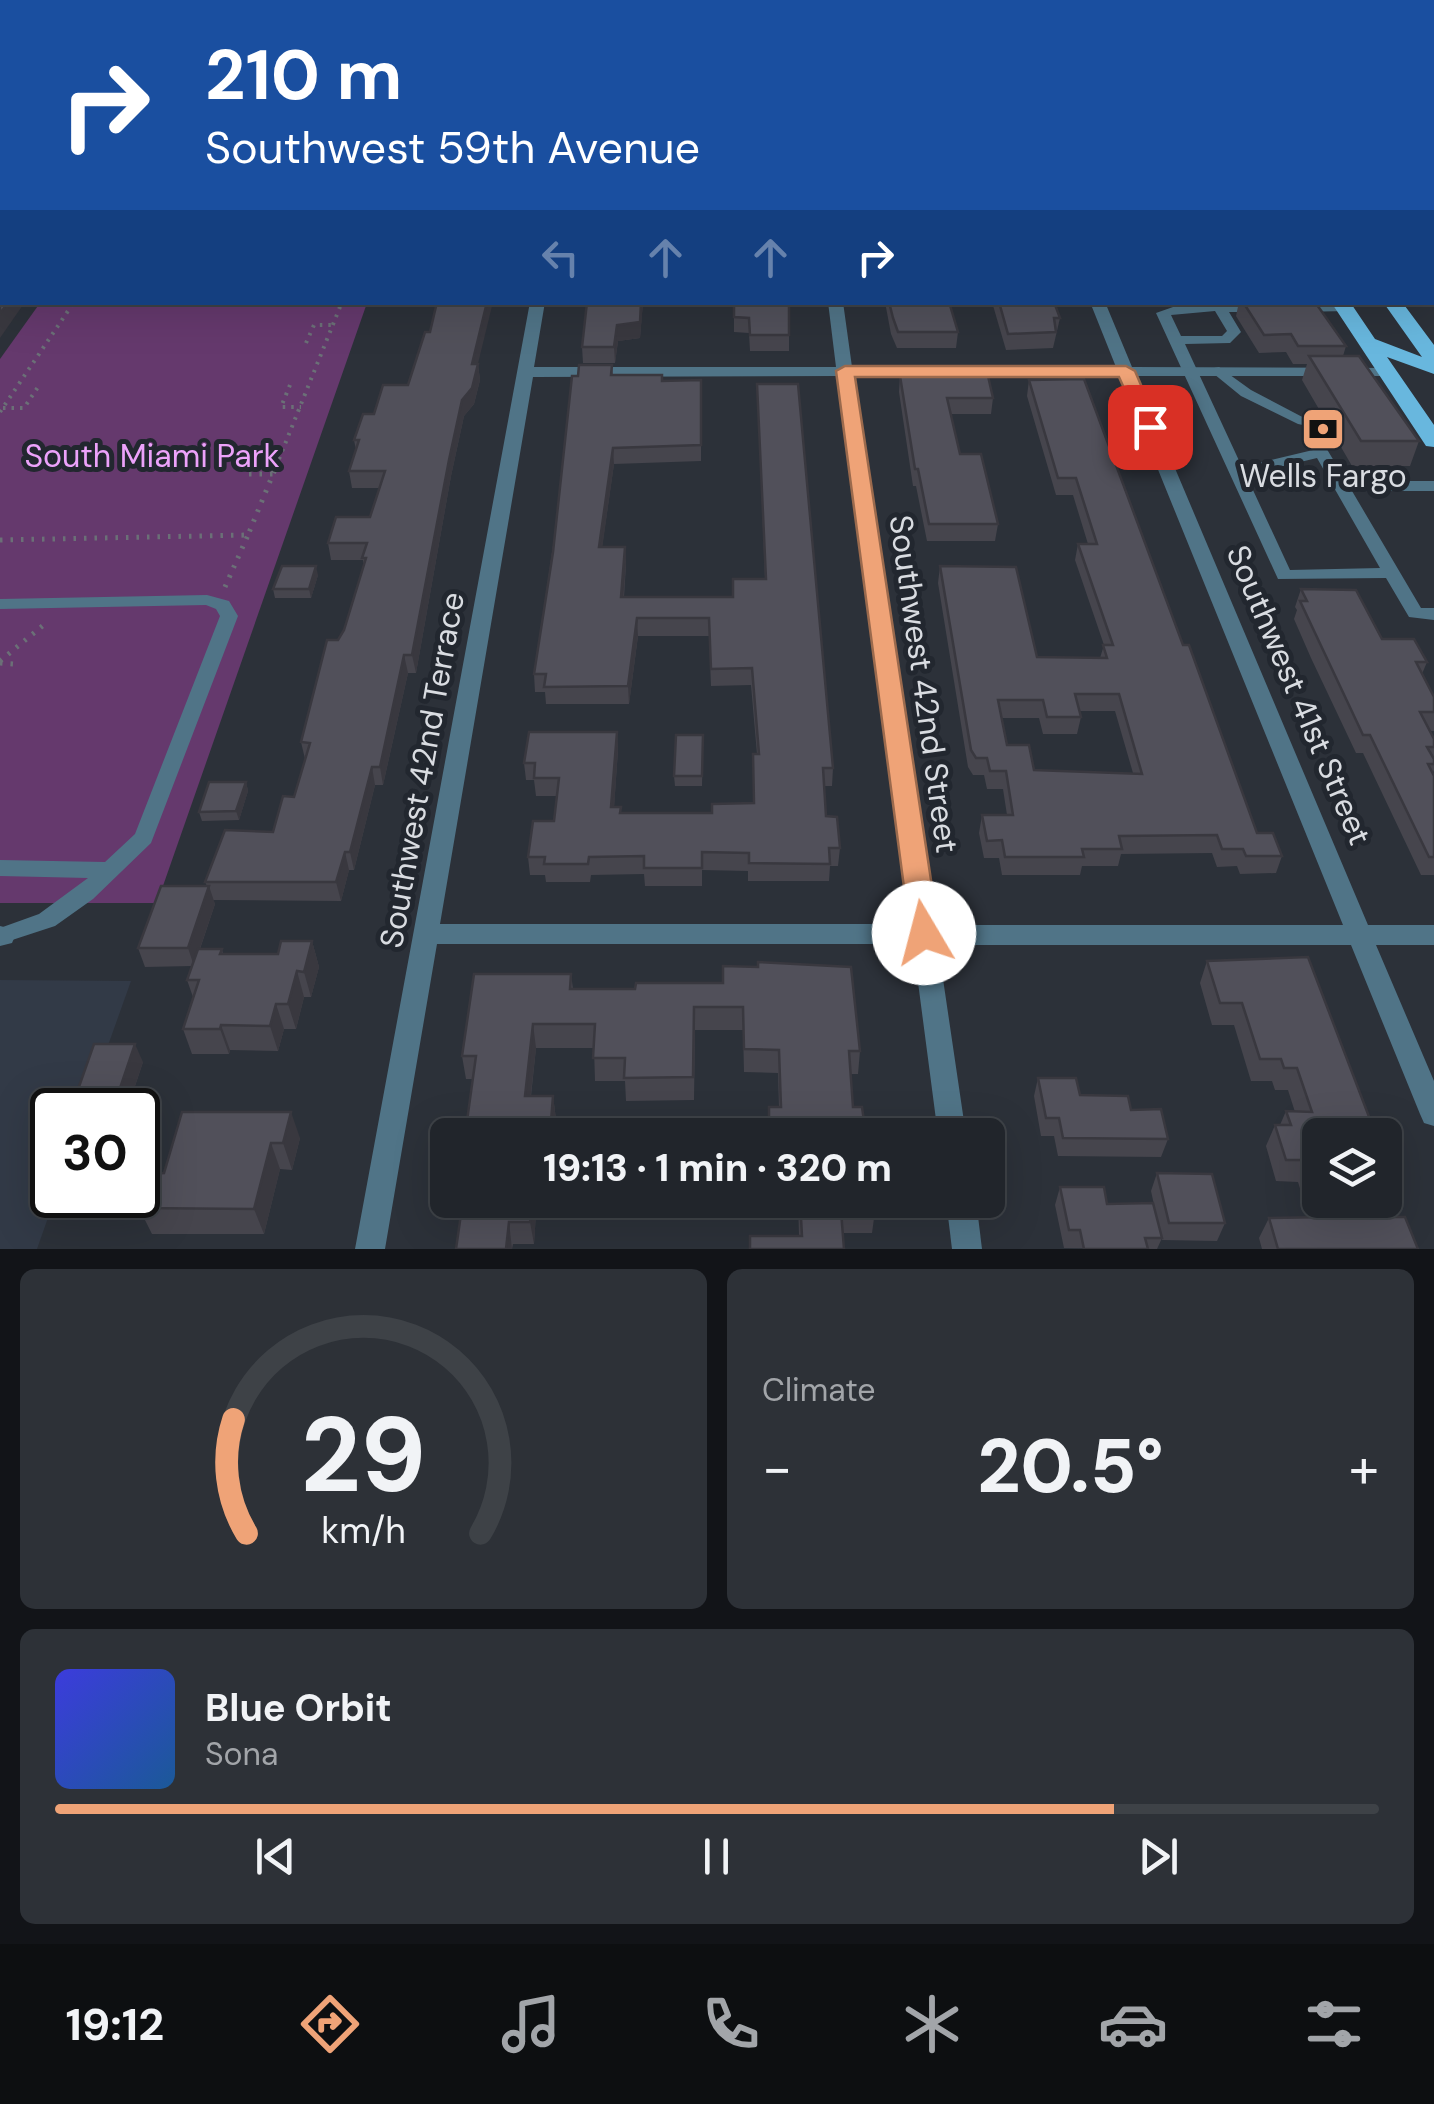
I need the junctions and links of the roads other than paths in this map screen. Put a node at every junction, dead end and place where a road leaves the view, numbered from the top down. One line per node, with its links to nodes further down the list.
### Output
1 (537, 305): 18 (street, Southwest 42nd Terrace)
2 (835, 305): 14 (street, Southwest 42nd Street)
3 (1098, 305): 15 (street, Southwest 41st Street)
4 (1342, 305): 8 (lane); 10 (main road)
5 (1394, 305): 11 (main road)
6 (1220, 308): 7 (lane); 9 (lane); 9 (lane)
7 (1244, 308)
8 (1269, 308)
9 (1176, 340): 16 (lane)
10 (1368, 343): 12 (main road); 13 (main road)
11 (1434, 359)
12 (1434, 368)
13 (1387, 370): 17 (street); 21 (main road)
14 (845, 371): 15 (street); 18 (street); 31 (street, Southwest 42nd Street)
15 (1126, 371): 16 (street); 33 (street, Southwest 41st Street)
16 (1189, 371): 17 (street); 23 (lane)
17 (1219, 371): 19 (lane)
18 (526, 372): 32 (street, Southwest 42nd Terrace)
19 (1303, 421)
20 (1312, 436): 22 (lane)
21 (1434, 441)
22 (1320, 452): 23 (lane); 24 (lane)
23 (1236, 473): 26 (lane)
24 (1341, 486): 25 (lane); 26 (lane)
25 (1434, 486)
26 (1391, 573): 28 (lane)
27 (0, 604): 30 (lane)
28 (1434, 614)
29 (0, 868): 30 (lane)
30 (112, 870): 35 (lane)
31 (924, 933): 32 (street); 33 (street); 37 (street, Southwest 42nd Street)
32 (426, 934): 39 (street, Southwest 42nd Terrace)
33 (1360, 934): 34 (street); 36 (street, Southwest 41st Street)
34 (1434, 934)
35 (1, 936)
36 (1434, 1114)
37 (950, 1118)
38 (963, 1218): 40 (street)
39 (370, 1249)
40 (967, 1249)

